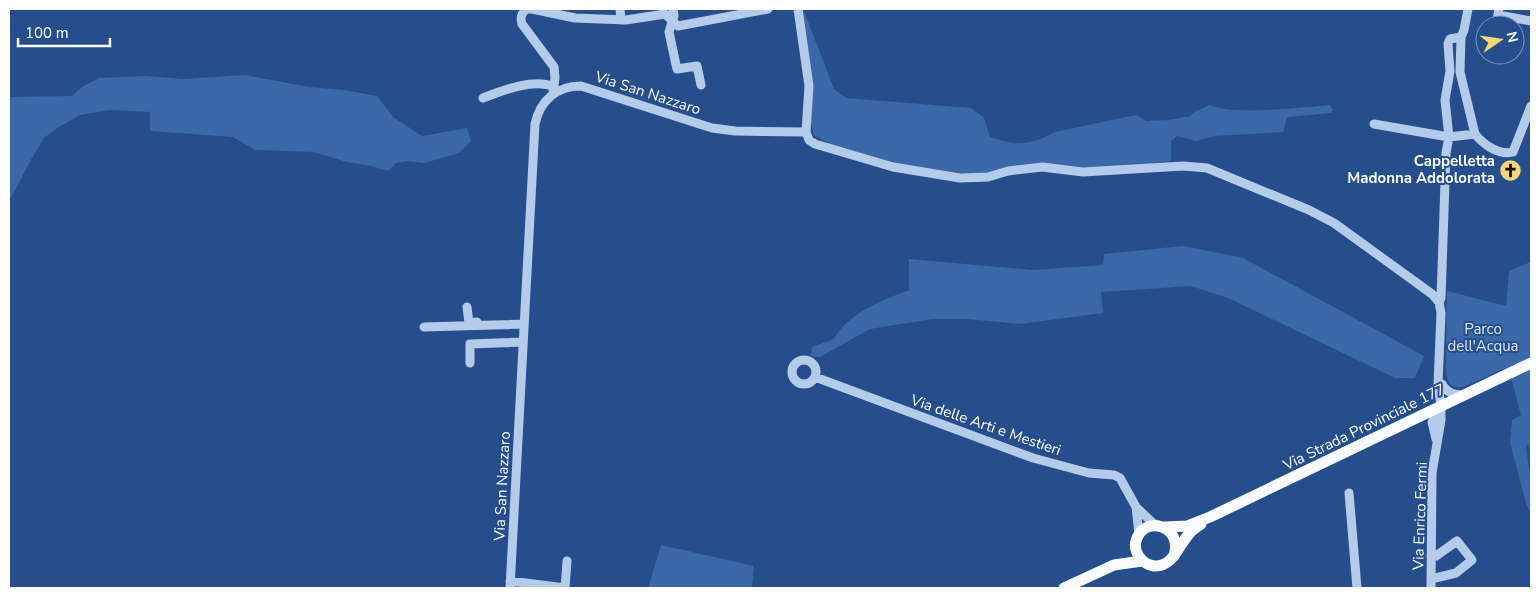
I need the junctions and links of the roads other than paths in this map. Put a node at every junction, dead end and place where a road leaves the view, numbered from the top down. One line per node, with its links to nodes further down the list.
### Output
1 (620, 9): 8 (street)
2 (673, 9): 9 (street)
3 (768, 9): 9 (street)
4 (798, 9): 19 (street)
5 (1468, 9): 11 (street)
6 (548, 11): 8 (street); 13 (street)
7 (1498, 12): 10 (street)
8 (627, 20): 9 (street)
9 (673, 21): 12 (street)
10 (1531, 21)
11 (1461, 38): 20 (street); 21 (street, Via Enrico Fermi)
12 (701, 85)
13 (554, 90): 14 (street); 19 (street, Via San Nazzaro); 24 (street, Via San Nazzaro)
14 (484, 98)
15 (1531, 106): 20 (street)
16 (1391, 122): 18 (street)
17 (1374, 124): 18 (street)
18 (1411, 131): 21 (street)
19 (806, 132): 22 (street)
20 (1474, 134): 21 (street)
21 (1449, 137): 22 (street, Via Enrico Fermi)
22 (1439, 302): 30 (street, Via Enrico Fermi)
23 (467, 307): 24 (street)
24 (524, 322): 25 (street); 26 (street, Via San Nazzaro)
25 (424, 327)
26 (523, 342): 27 (street); 45 (street, Via San Nazzaro)
27 (470, 362)
28 (1531, 363): 31 (main road, Via Strada Provinciale 177)
29 (815, 377): 36 (street, Via delle Arti e Mestieri)
30 (1440, 384): 31 (street); 32 (street, Via Enrico Fermi); 33 (street, Via Enrico Fermi)
31 (1464, 395): 32 (main road, Via Strada Provinciale 177); 34 (street)
32 (1441, 406): 33 (main road, Via Strada Provinciale 177); 34 (street, Via Enrico Fermi)
33 (1420, 417): 34 (street); 37 (main road, Via Strada Provinciale 177)
34 (1437, 421): 41 (street, Via Enrico Fermi)
35 (1349, 493): 49 (street)
36 (1136, 507): 38 (street, Via delle Arti e Mestieri); 39 (street, Via delle Arti e Mestieri)
37 (1210, 517): 38 (main road, Via Strada Provinciale 177); 40 (main road, Via Strada Provinciale 177)
38 (1160, 526): 39 (main road, Via Strada Provinciale 177); 40 (main road)
39 (1137, 540): 43 (main road); 44 (main road, Via Strada Provinciale 177)
40 (1174, 556): 43 (main road)
41 (1431, 556): 46 (street, Via Enrico Fermi); 46 (street)
42 (567, 561): 47 (street)
43 (1142, 561): 44 (main road)
44 (1114, 565): 48 (main road)
45 (510, 584): 47 (street)
46 (1431, 584)
47 (565, 588)
48 (1064, 588)
49 (1357, 588)

